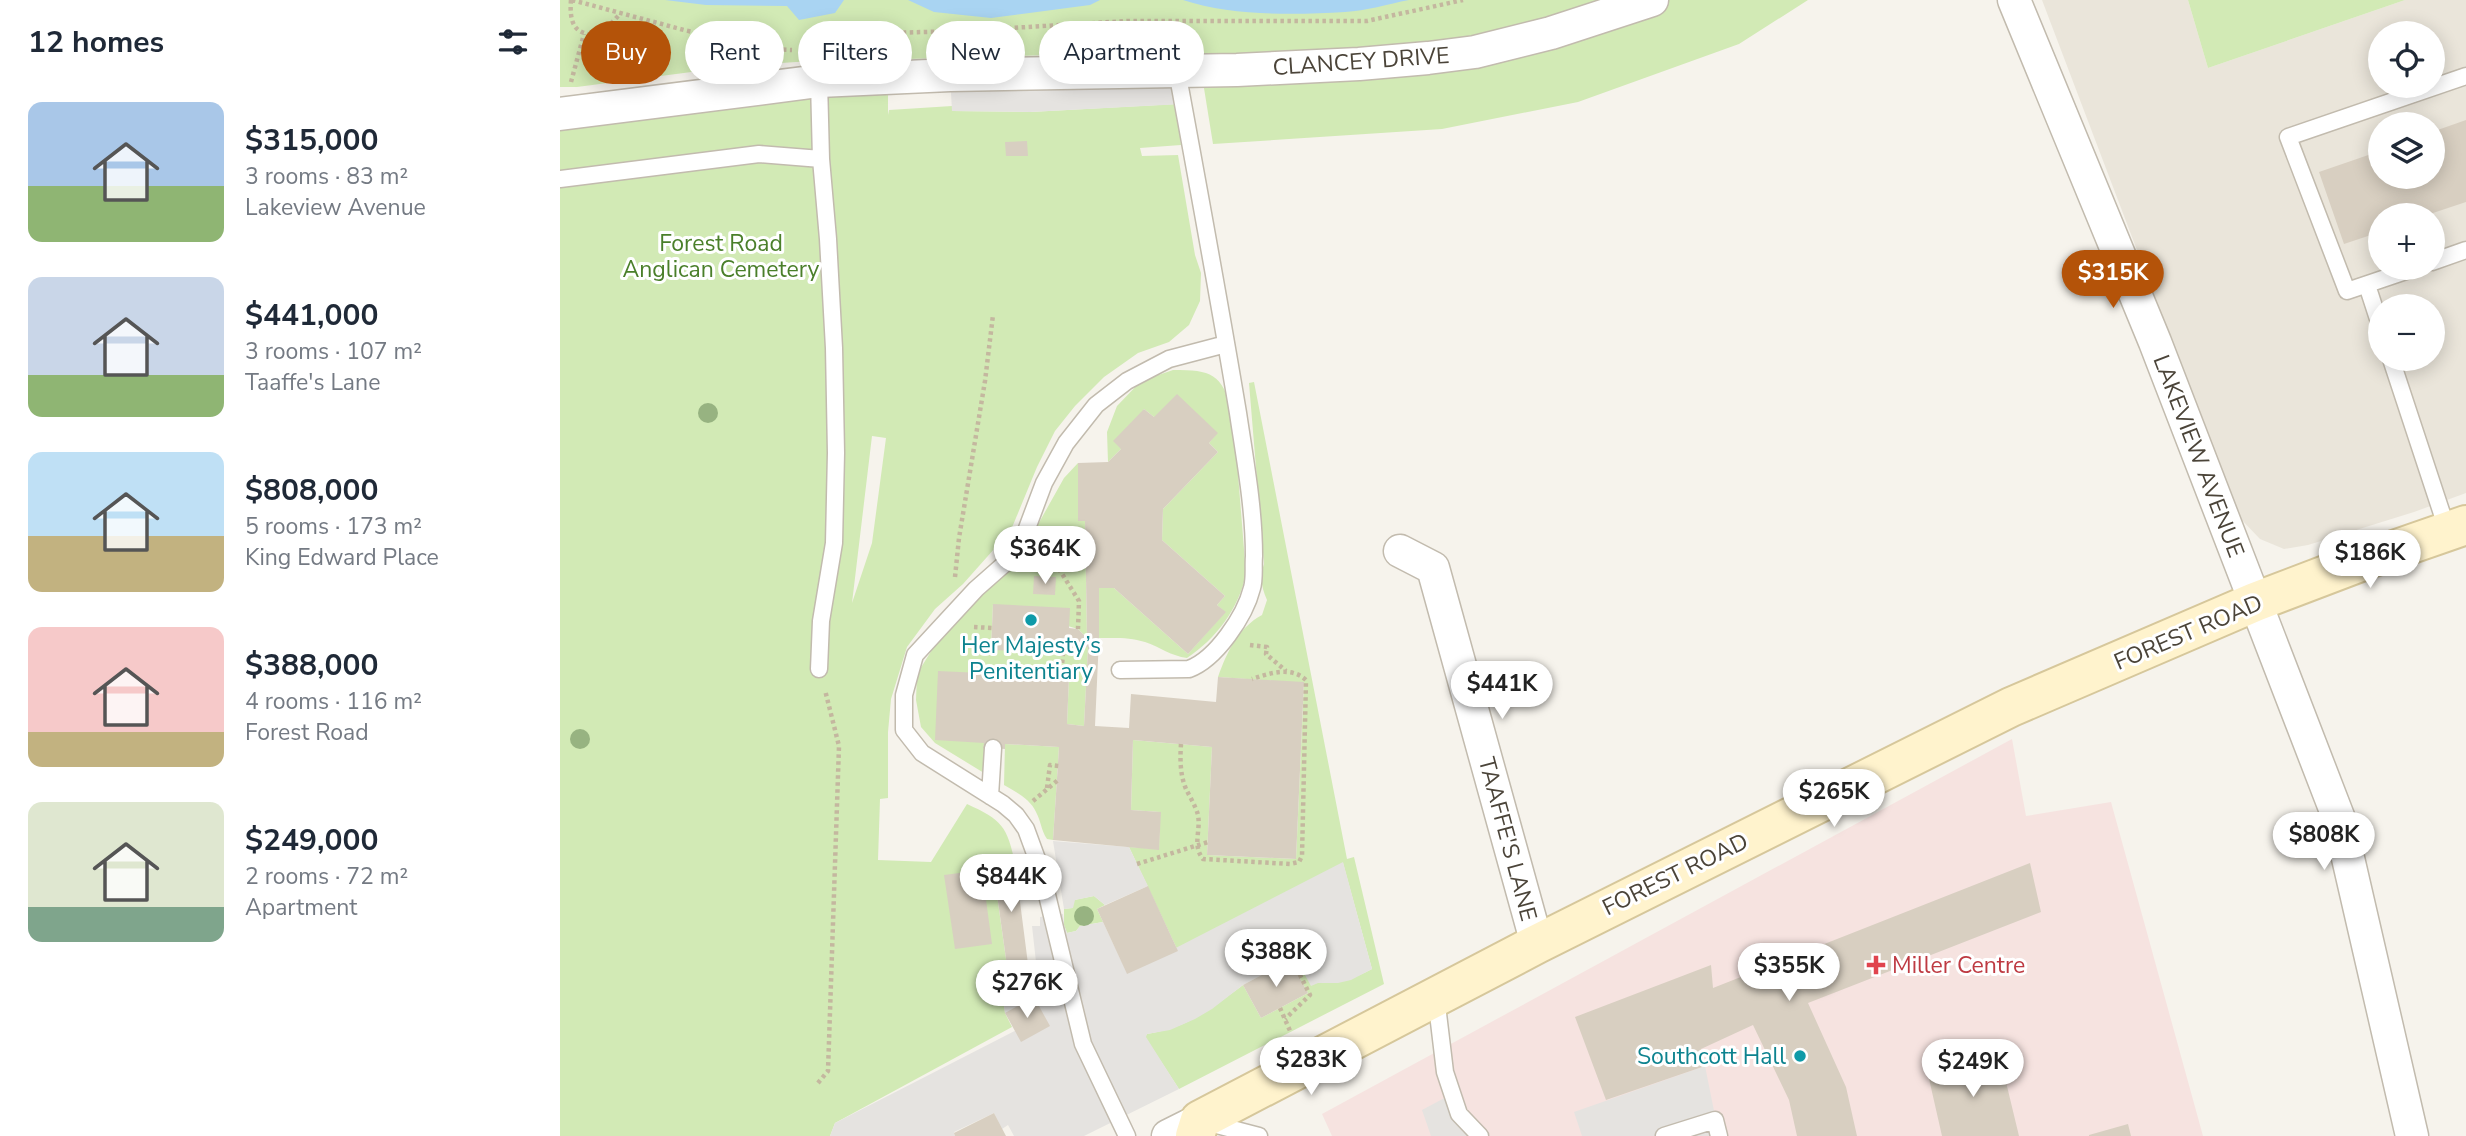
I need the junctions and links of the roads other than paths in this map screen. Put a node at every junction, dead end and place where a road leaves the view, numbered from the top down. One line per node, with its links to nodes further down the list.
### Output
1 (1652, 0): 3 (street, CLANCEY DRIVE)
2 (2014, 0): 22 (street, LAKEVIEW AVENUE)
3 (1204, 70)
4 (1039, 73): 6 (street, CLANCEY DRIVE)
5 (2466, 76): 16 (lane)
6 (912, 77)
7 (798, 84): 10 (street, CLANCEY DRIVE)
8 (819, 84): 11 (lane)
9 (1180, 84): 18 (lane)
10 (561, 113)
11 (821, 159): 12 (lane); 23 (lane)
12 (560, 179)
13 (2466, 250): 14 (lane)
14 (2445, 257)
15 (2381, 280): 16 (lane)
16 (2367, 285): 17 (lane)
17 (2370, 294)
18 (1226, 344): 24 (lane); 26 (lane)
19 (2396, 371): 20 (lane)
20 (2457, 528): 22 (street, FOREST ROAD)
21 (1400, 551): 27 (street, TAAFFE'S LANE)
22 (2255, 602): 27 (street, FOREST ROAD); 35 (street, LAKEVIEW AVENUE)
23 (819, 669)
24 (1120, 670)
25 (993, 748): 26 (lane)
26 (990, 796): 30 (lane)
27 (1537, 944): 28 (street, FOREST ROAD)
28 (1436, 997): 29 (street, FOREST ROAD); 32 (lane)
29 (1188, 1131): 31 (lane)
30 (1126, 1136)
31 (1259, 1136)
32 (1480, 1136)
33 (1664, 1136): 34 (lane)
34 (1719, 1136)
35 (2412, 1136)

